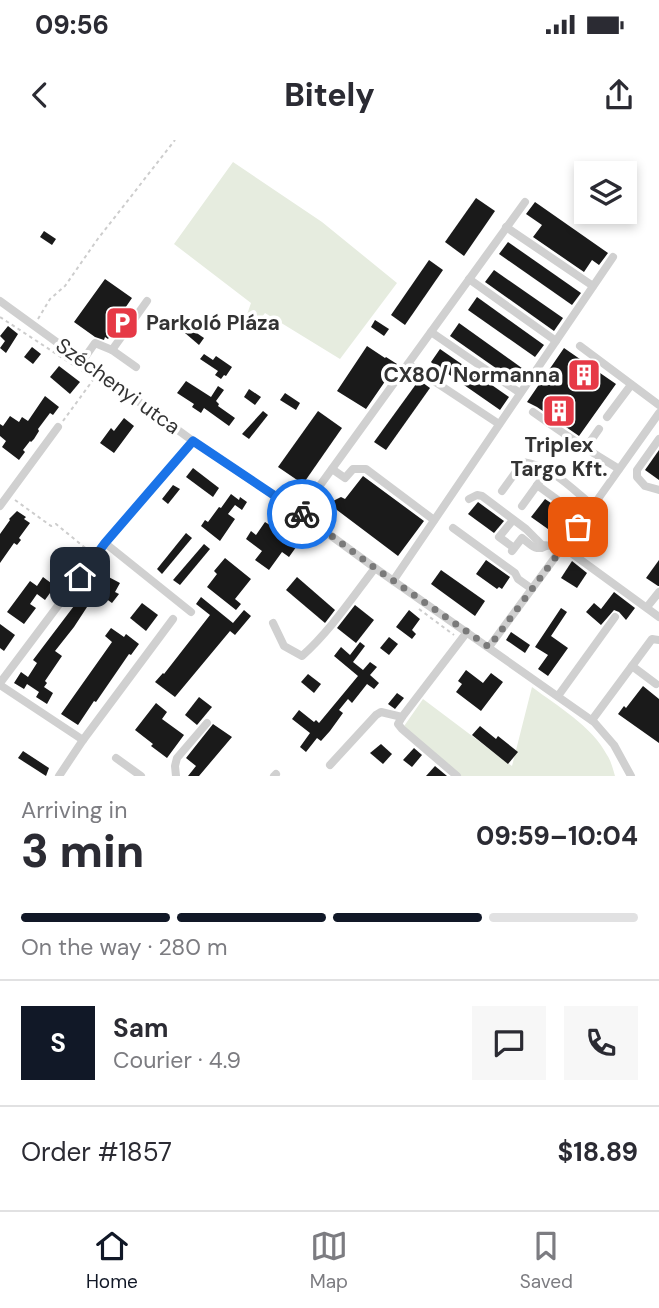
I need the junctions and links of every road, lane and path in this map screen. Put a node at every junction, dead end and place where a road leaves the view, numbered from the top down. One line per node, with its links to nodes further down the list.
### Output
1 (175, 140): 9 (path)
2 (525, 202): 3 (street)
3 (506, 227): 5 (street); 6 (street)
4 (613, 257): 6 (street)
5 (469, 279): 10 (street); 11 (street)
6 (593, 286): 11 (street)
7 (147, 302): 13 (street)
8 (1, 304): 9 (street, Széchenyi utca)
9 (35, 326): 14 (street, Széchenyi utca)
10 (431, 332): 15 (street); 19 (street)
11 (556, 341): 19 (street)
12 (580, 346): 18 (street)
13 (112, 350): 14 (street); 16 (street)
14 (83, 360): 28 (street, Széchenyi utca)
15 (408, 364): 24 (street); 31 (street)
16 (136, 367)
17 (89, 385): 25 (path)
18 (631, 385): 20 (street); 23 (street)
19 (520, 393): 24 (street)
20 (659, 405)
21 (533, 412): 29 (street)
22 (659, 413): 30 (street)
23 (607, 417)
24 (499, 424): 43 (street)
25 (58, 427): 36 (street)
26 (600, 429): 29 (street)
27 (659, 439): 34 (street)
28 (193, 441): 42 (street, Széchenyi utca); 46 (street)
29 (585, 449): 30 (street)
30 (619, 468): 40 (street)
31 (332, 469): 42 (street); 43 (street)
32 (548, 470): 33 (street); 35 (street); 40 (street)
33 (537, 485): 39 (street); 41 (street)
34 (659, 490)
35 (502, 491)
36 (8, 495): 38 (street); 49 (path)
37 (469, 499): 44 (street)
38 (0, 506)
39 (522, 506)
40 (593, 506): 48 (street)
41 (570, 509)
42 (300, 513): 50 (street, Széchenyi utca)
43 (434, 520): 51 (street)
44 (513, 520): 47 (street); 47 (street)
45 (453, 528): 52 (street)
46 (105, 543): 49 (street); 55 (street)
47 (546, 547): 48 (street)
48 (562, 548): 52 (street); 54 (street)
49 (96, 556): 64 (street)
50 (375, 568): 51 (street, Széchenyi utca); 59 (street)
51 (393, 580): 60 (street, Széchenyi utca)
52 (532, 589): 62 (street)
53 (659, 592): 54 (street)
54 (647, 607): 57 (street)
55 (191, 612)
56 (615, 617): 66 (street)
57 (659, 617)
58 (173, 619): 70 (street)
59 (273, 624)
60 (467, 632): 62 (street, Széchenyi utca); 67 (street)
61 (659, 640): 63 (street)
62 (489, 647): 66 (street, Széchenyi utca)
63 (632, 666): 65 (street); 68 (street)
64 (0, 684): 70 (street)
65 (656, 684)
66 (558, 696): 68 (street, Széchenyi utca)
67 (402, 717): 72 (street); 76 (street)
68 (592, 720): 77 (street, Széchenyi utca)
69 (207, 723): 75 (street)
70 (83, 740): 73 (street)
71 (116, 758): 74 (street)
72 (330, 765)
73 (59, 776)
74 (141, 776)
75 (176, 776)
76 (457, 776)
77 (632, 776)

